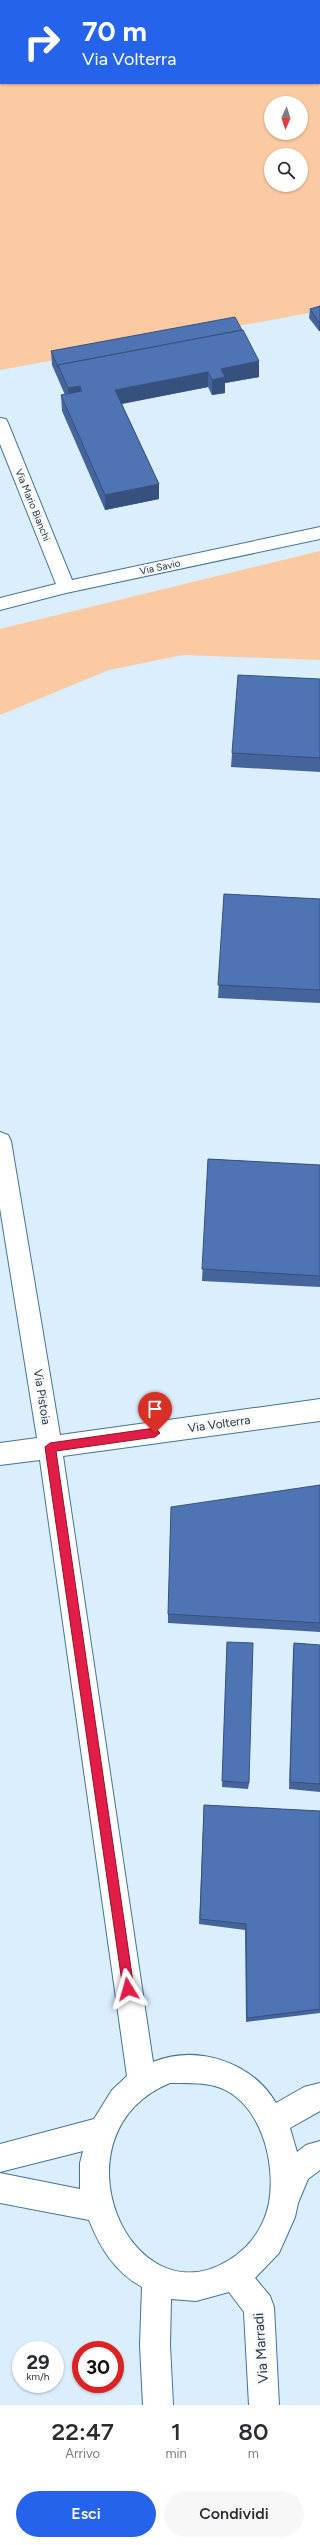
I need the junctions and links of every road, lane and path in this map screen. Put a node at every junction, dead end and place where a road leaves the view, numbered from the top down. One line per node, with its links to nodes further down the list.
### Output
1 (0, 423): 3 (street, Via Mario Bianchi)
2 (320, 533): 3 (street, Via Savio)
3 (66, 587): 4 (street, Via Savio)
4 (0, 604)
5 (0, 1141): 7 (street, Via Pistoia)
6 (320, 1410): 7 (street, Via Volterra)
7 (50, 1447): 8 (street, Via Volterra); 9 (street, Via Pistoia)
8 (0, 1454)
9 (142, 2082): 11 (street); 12 (street)
10 (320, 2097): 11 (street)
11 (274, 2121): 17 (street)
12 (101, 2132): 14 (street); 16 (street)
13 (320, 2155): 17 (street)
14 (0, 2158)
15 (0, 2188): 16 (street)
16 (97, 2207): 19 (street)
17 (282, 2216): 18 (street)
18 (234, 2274): 19 (street); 21 (street, Via Marradi)
19 (157, 2280): 20 (street)
20 (158, 2405)
21 (264, 2405)

